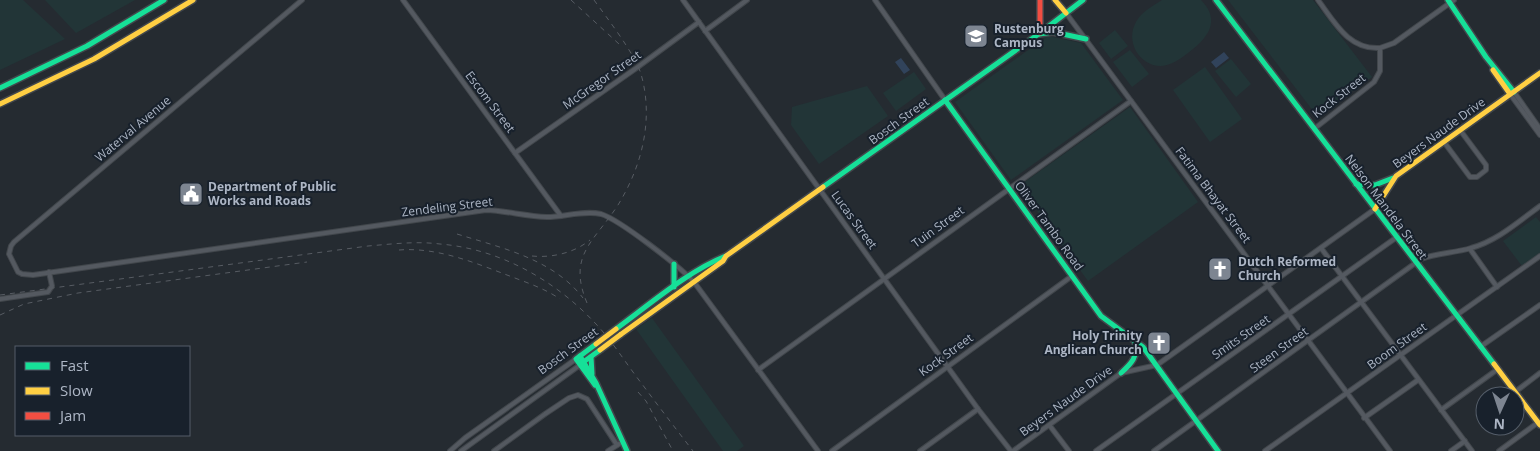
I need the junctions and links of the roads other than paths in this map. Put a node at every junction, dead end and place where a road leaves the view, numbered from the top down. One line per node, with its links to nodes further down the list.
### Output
1 (164, 0): 21 (main road)
2 (193, 0): 25 (main road)
3 (302, 0): 47 (street, Waterval Avenue)
4 (403, 0): 31 (street, Escom Street)
5 (683, 0): 15 (street, Lucas Street)
6 (747, 0): 16 (street)
7 (874, 0): 23 (street, Oliver Tambo Road)
8 (1040, 0): 17 (main road)
9 (1055, 0): 14 (main road, Fatima Bhayat Street)
10 (1084, 0): 14 (main road, Bosch Street)
11 (1216, 0): 26 (main road, Nelson Mandela Street)
12 (1318, 0): 19 (street)
13 (1451, 1): 19 (street); 22 (main road)
14 (1066, 13): 17 (main road, Bosch Street); 18 (street, Fatima Bhayat Street)
15 (698, 22): 16 (street, Lucas Street); 31 (street, McGregor Street)
16 (705, 30): 35 (street, Lucas Street)
17 (1038, 34): 18 (main road); 23 (main road, Bosch Street)
18 (1086, 39): 24 (street, Fatima Bhayat Street)
19 (1380, 48): 26 (street, Kock Street)
20 (1540, 73): 22 (main road, Beyers Naude Drive)
21 (0, 88)
22 (1512, 93): 27 (street); 28 (main road, Beyers Naude Drive); 29 (street)
23 (945, 100): 34 (main road, Oliver Tambo Road); 35 (main road, Bosch Street)
24 (1131, 101): 34 (street, Tuin Street); 54 (street, Fatima Bhayat Street)
25 (0, 104)
26 (1314, 129): 33 (main road, Nelson Mandela Street)
27 (1540, 129)
28 (1460, 130): 30 (main road, Beyers Naude Drive); 30 (street)
29 (1540, 135)
30 (1444, 142): 32 (main road, Beyers Naude Drive)
31 (515, 153): 38 (street, Escom Street)
32 (1396, 176): 33 (main road); 36 (main road, Beyers Naude Drive)
33 (1356, 184): 36 (main road, Nelson Mandela Street)
34 (1009, 188): 49 (main road, Oliver Tambo Road); 51 (street, Tuin Street)
35 (820, 190): 42 (main road, Bosch Street); 51 (street, Lucas Street)
36 (1375, 209): 39 (main road, Nelson Mandela Street); 40 (street, Beyers Naude Drive)
37 (1539, 209): 41 (street, Steen Street)
38 (561, 216): 44 (street, Zendeling Street); 46 (street, Zendeling Street)
39 (1396, 237): 45 (main road, Nelson Mandela Street); 50 (street, Smits Street)
40 (1321, 248): 50 (street); 54 (street, Beyers Naude Drive)
41 (1470, 249): 45 (street, Steen Street); 55 (street)
42 (726, 256): 48 (main road, Bosch Street); 52 (main road, Bosch Street)
43 (1540, 256): 55 (street, Boom Street)
44 (674, 264): 48 (street, Zendeling Street); 53 (main road)
45 (1416, 264): 57 (street, Steen Street); 60 (main road, Nelson Mandela Street)
46 (49, 272): 47 (street, Zendeling Street); 56 (street)
47 (33, 275)
48 (689, 276): 52 (street, Zendeling Street); 53 (main road, Bosch Street)
49 (1072, 276): 61 (main road, Oliver Tambo Road); 69 (street, Kock Street)
50 (1342, 276): 57 (street); 59 (street, Smits Street)
51 (885, 278): 69 (street, Lucas Street); 71 (street, Tuin Street)
52 (694, 282): 66 (main road, Bosch Street, bridge); 71 (street, Zendeling Street)
53 (674, 286): 65 (main road, Bosch Street, bridge)
54 (1268, 286): 59 (street, Fatima Bhayat Street); 68 (street, Beyers Naude Drive)
55 (1497, 287): 60 (street, Boom Street)
56 (0, 299)
57 (1361, 303): 62 (street, Steen Street); 64 (street)
58 (1540, 305): 63 (street)
59 (1289, 314): 62 (street, Fatima Bhayat Street); 79 (street, Smits Street)
60 (1457, 316): 63 (main road, Nelson Mandela Street); 64 (street, Boom Street)
61 (1135, 341): 68 (main road, Oliver Tambo Road); 72 (main road)
62 (1308, 341): 80 (street, Fatima Bhayat Street); 85 (street, Steen Street)
63 (1480, 347): 70 (main road, Nelson Mandela Street)
64 (1400, 356): 75 (street); 80 (street, Boom Street)
65 (578, 357): 67 (main road); 92 (street, Bosch Street)
66 (591, 357): 67 (main road, Bosch Street); 74 (main road)
67 (582, 363): 74 (main road); 78 (main road); 93 (street, Bosch Street)
68 (1157, 365): 72 (street, Beyers Naude Drive); 79 (main road, Oliver Tambo Road)
69 (948, 366): 82 (street, Lucas Street); 98 (street, Kock Street)
70 (1498, 369): 76 (main road, Nelson Mandela Street); 83 (street)
71 (758, 370): 97 (street, Zendeling Street)
72 (1121, 373): 87 (street, Beyers Naude Drive)
73 (1540, 373): 77 (street)
74 (592, 376): 78 (main road)
75 (1418, 380): 83 (street); 84 (street)
76 (1511, 386)
77 (1523, 386)
78 (597, 387): 88 (main road)
79 (1177, 394): 85 (main road, Oliver Tambo Road); 102 (street, Smits Street)
80 (1347, 394): 84 (street, Fatima Bhayat Street); 105 (street, Boom Street)
81 (1525, 405): 86 (main road, Nelson Mandela Street)
82 (978, 409): 99 (street); 100 (street, Lucas Street)
83 (1441, 410): 89 (street)
84 (1364, 418): 91 (street, Fatima Bhayat Street)
85 (1196, 421): 103 (street, Steen Street); 104 (main road, Oliver Tambo Road)
86 (1539, 423): 108 (street)
87 (1050, 426): 100 (street, Beyers Naude Drive); 101 (street)
88 (622, 440): 90 (street); 96 (main road)
89 (1465, 441): 106 (street); 107 (street)
90 (617, 445): 94 (street); 95 (street)
91 (1388, 450)
92 (450, 451)
93 (461, 451)
94 (494, 451)
95 (608, 451)
96 (627, 451)
97 (818, 451)
98 (832, 451)
99 (920, 451)
100 (1012, 451)
101 (1069, 451)
102 (1096, 451)
103 (1154, 451)
104 (1218, 451)
105 (1266, 451)
106 (1451, 451)
107 (1472, 451)
108 (1499, 451)

